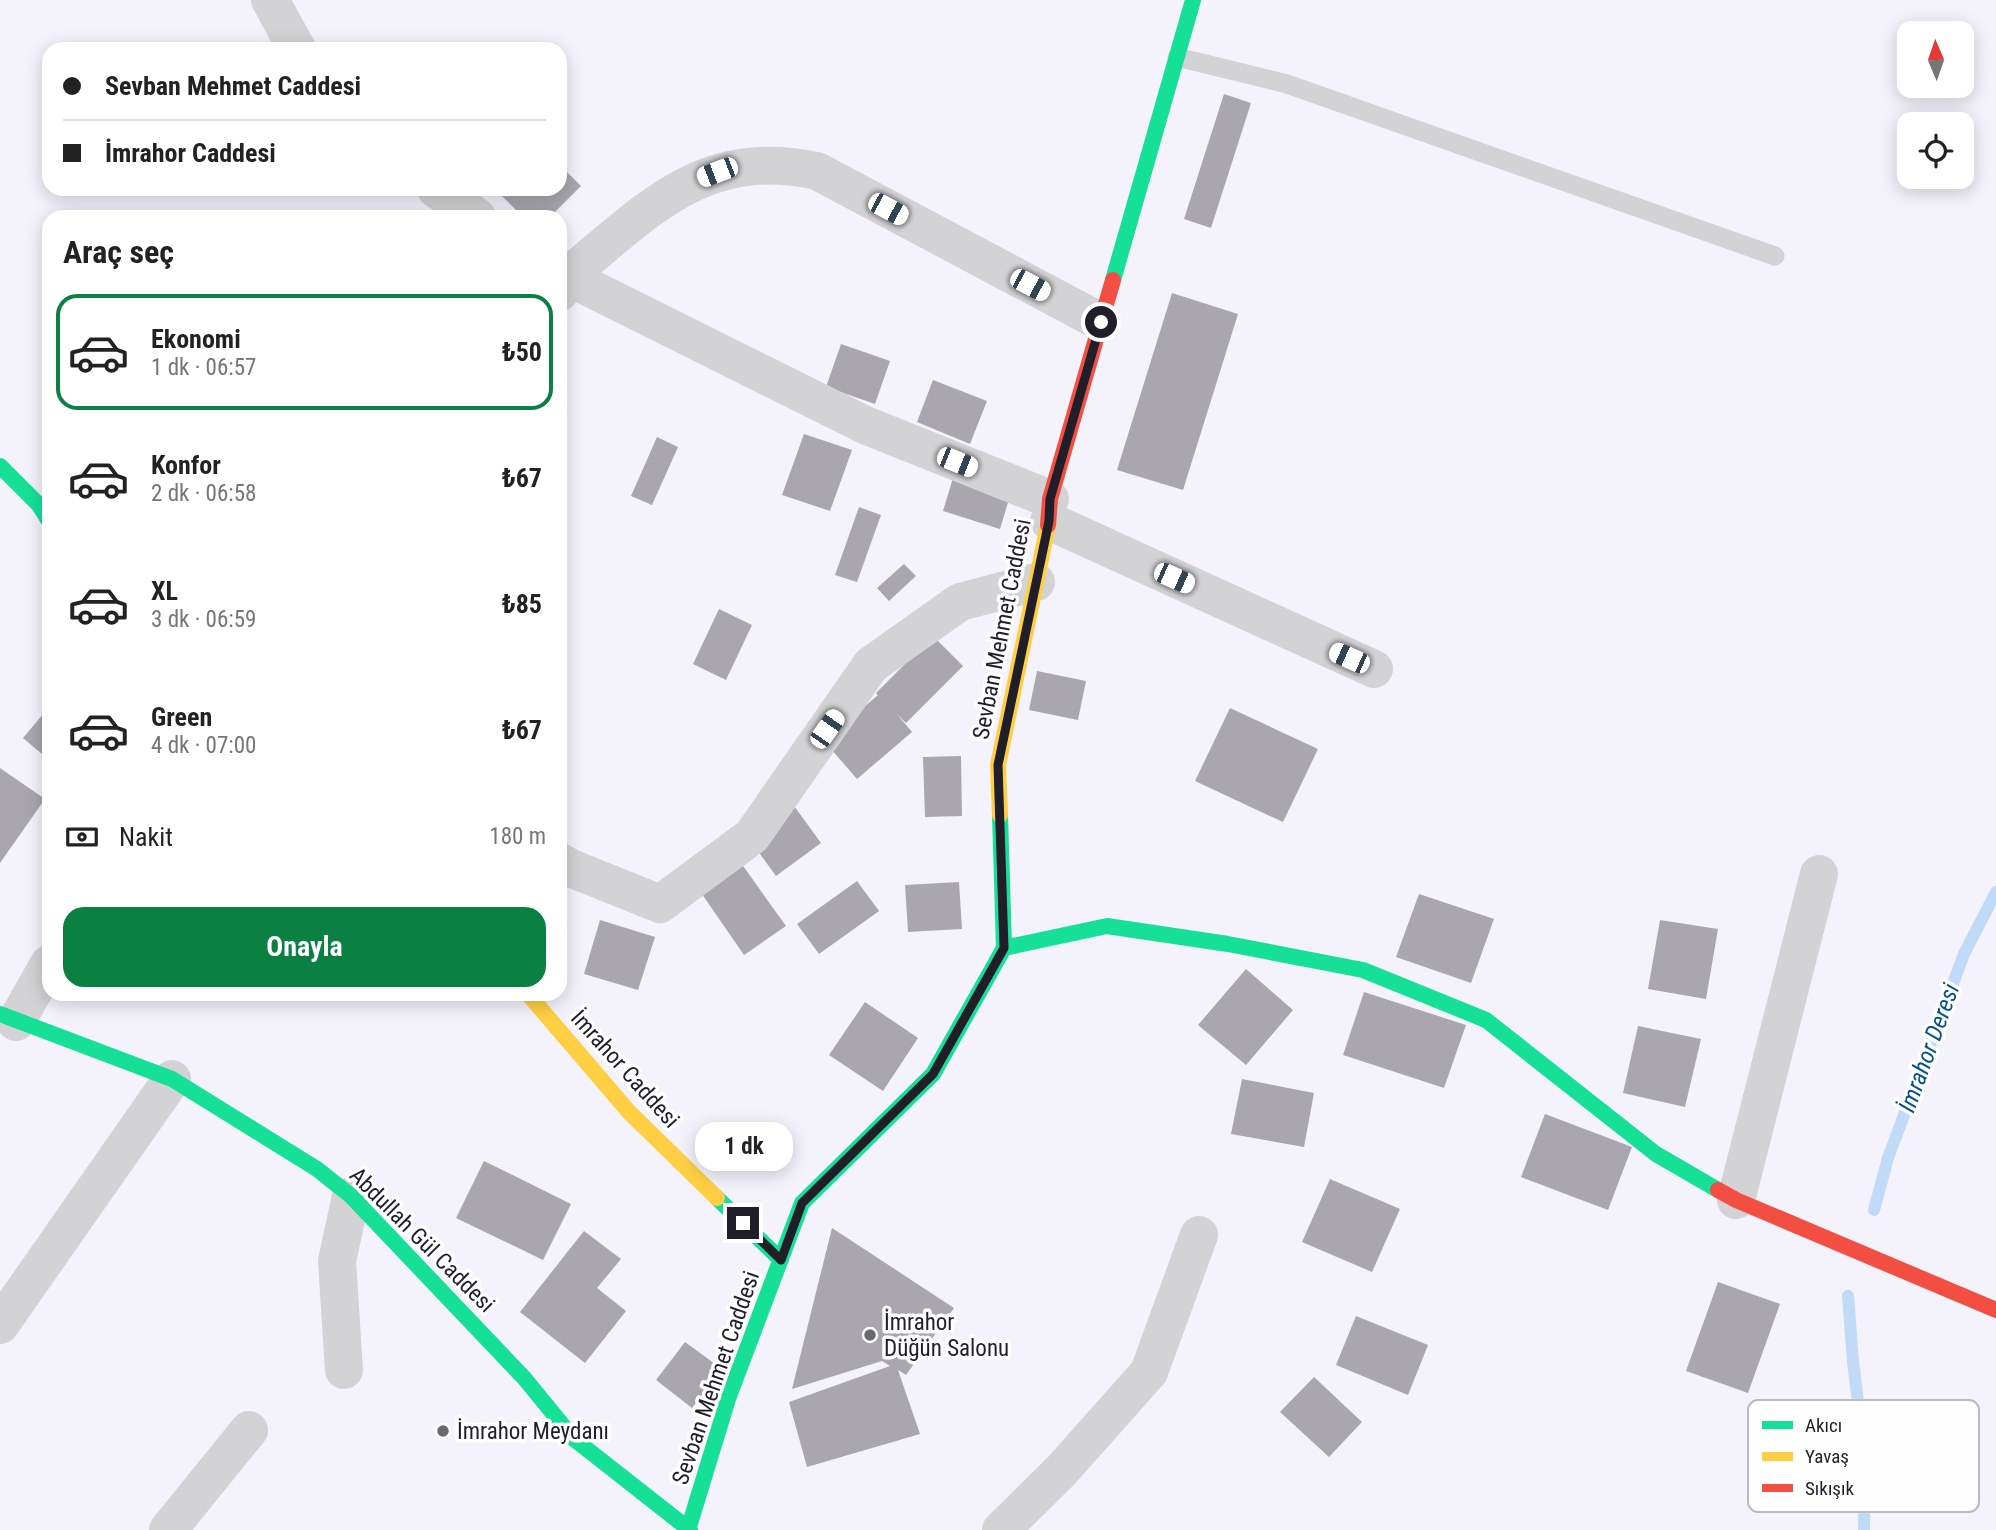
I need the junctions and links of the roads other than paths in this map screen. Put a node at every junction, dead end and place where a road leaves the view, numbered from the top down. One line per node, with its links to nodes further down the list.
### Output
1 (270, 0): 3 (street)
2 (1193, 0): 4 (street, Sevban Mehmet Caddesi)
3 (293, 42)
4 (1177, 57): 7 (lane); 10 (street, Sevban Mehmet Caddesi)
5 (446, 196): 6 (street)
6 (467, 210)
7 (1774, 256)
8 (567, 277): 10 (street)
9 (567, 283): 13 (street)
10 (1101, 322): 13 (street, Sevban Mehmet Caddesi)
11 (0, 466): 12 (street)
12 (42, 510)
13 (1049, 510): 14 (street, Sevban Mehmet Caddesi); 15 (street)
14 (1036, 582): 16 (street); 18 (street, Sevban Mehmet Caddesi)
15 (1374, 669)
16 (567, 866)
17 (1819, 874): 24 (street)
18 (1004, 948): 24 (street); 26 (street, Sevban Mehmet Caddesi)
19 (42, 973): 21 (street)
20 (534, 1001): 26 (street, İmrahor Caddesi)
21 (8, 1018): 22 (street, Abdullah Gül Caddesi)
22 (172, 1079): 23 (street, Abdullah Gül Caddesi); 28 (street)
23 (351, 1196): 29 (street); 32 (street, Abdullah Gül Caddesi)
24 (1736, 1200): 27 (street)
25 (1199, 1235): 33 (street)
26 (781, 1260): 32 (street, Sevban Mehmet Caddesi)
27 (1996, 1310)
28 (0, 1325)
29 (344, 1370)
30 (249, 1430): 31 (street)
31 (168, 1530)
32 (689, 1530)
33 (1001, 1530)

